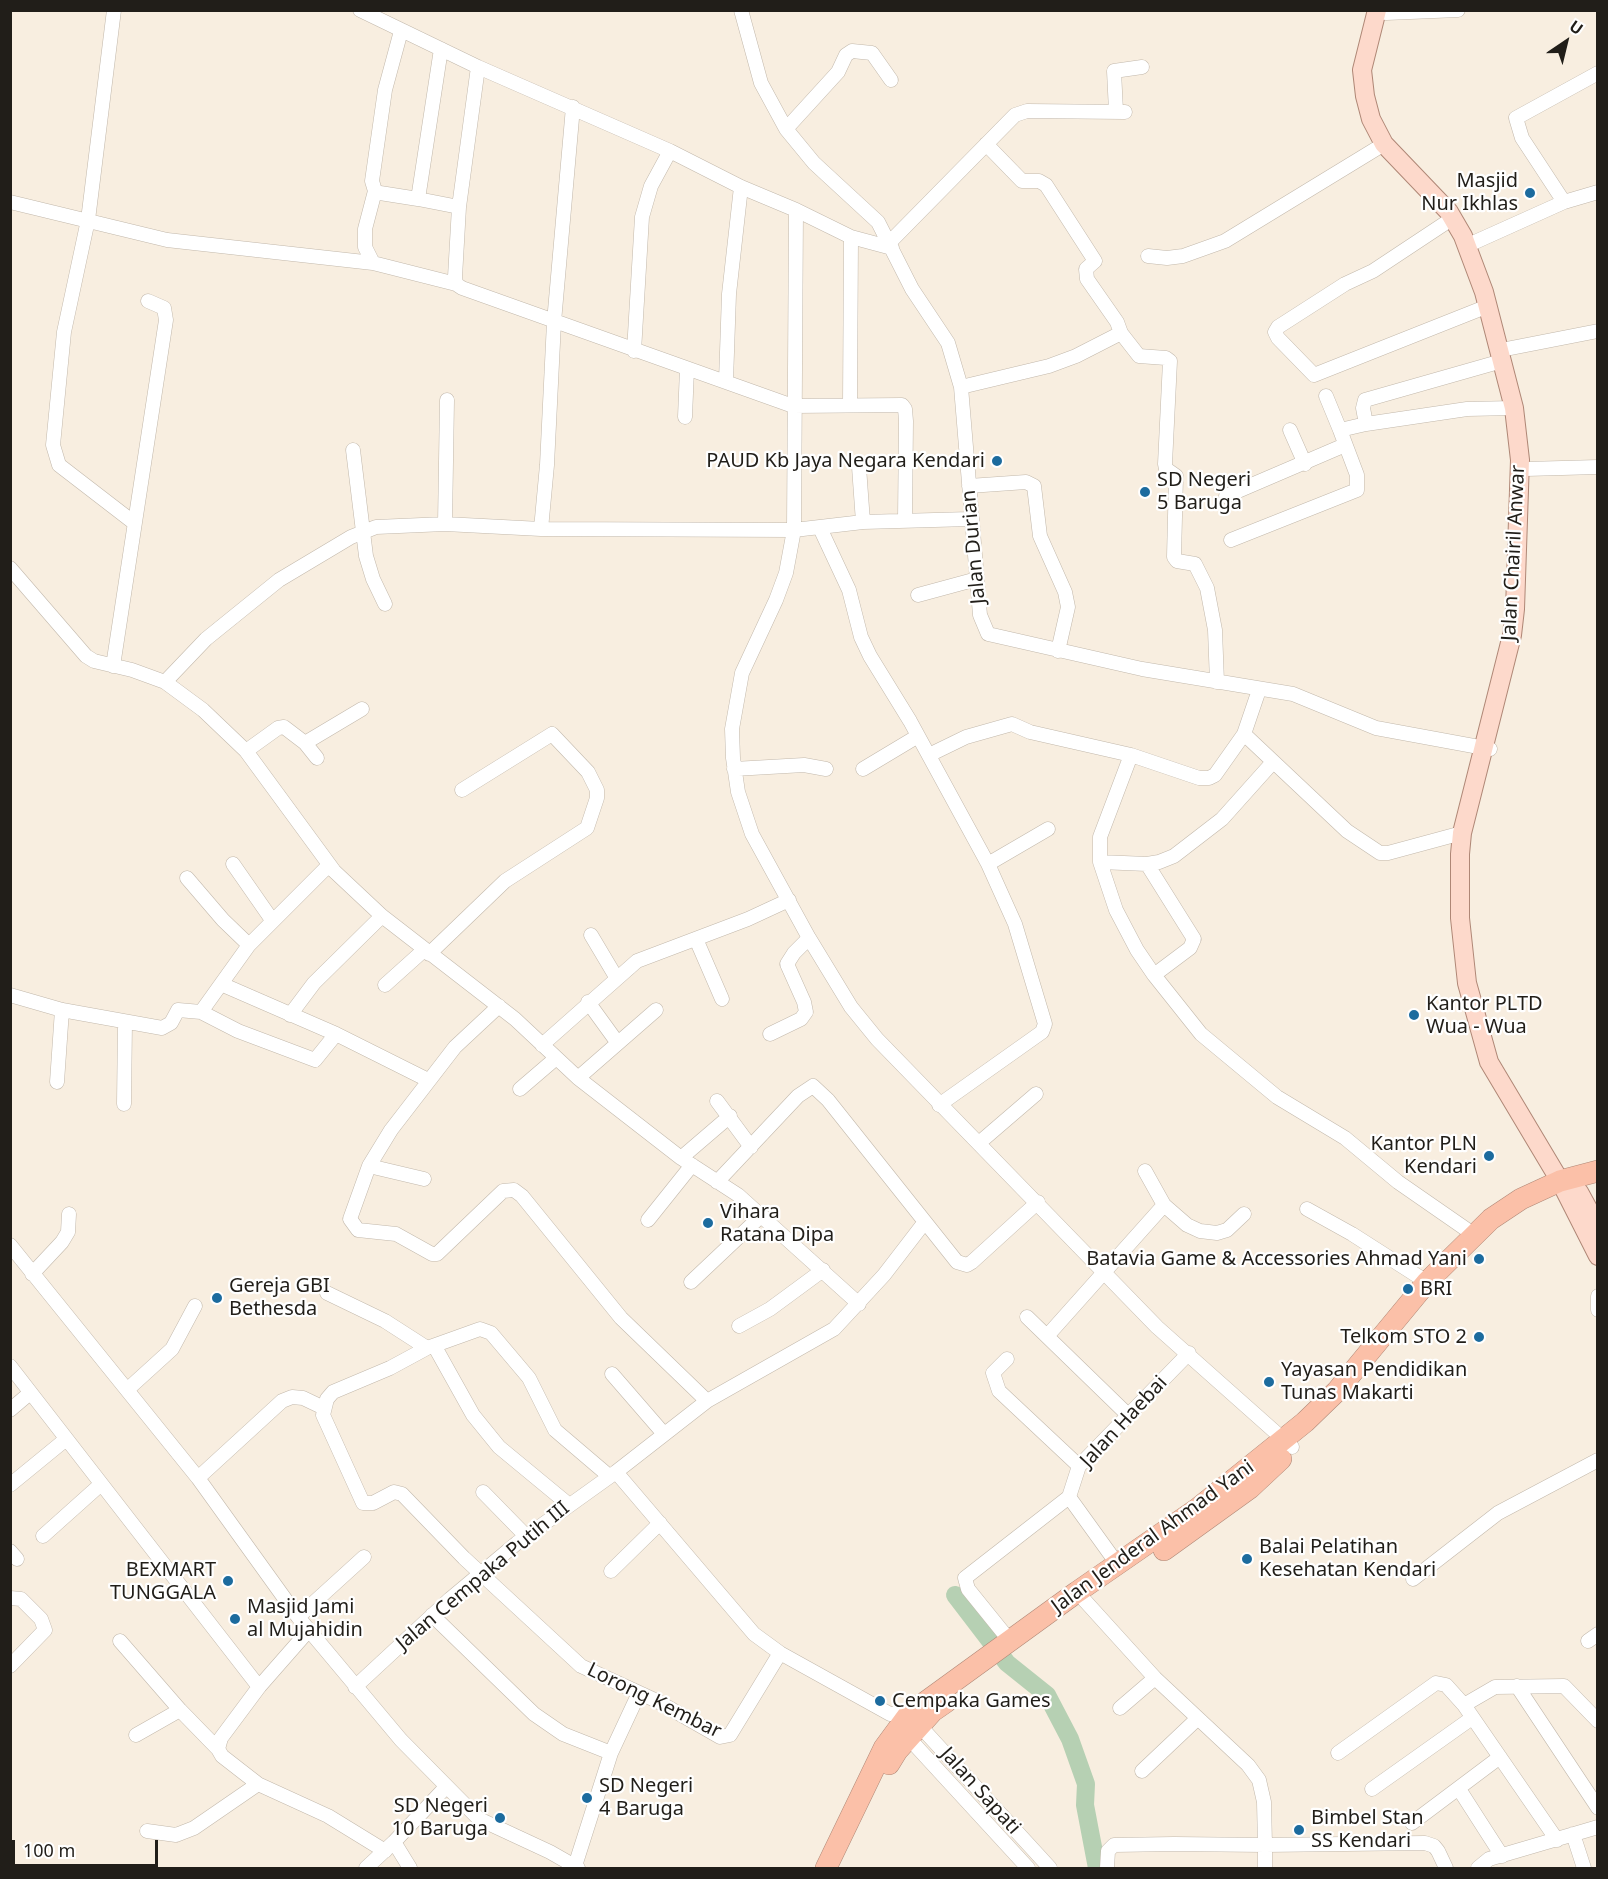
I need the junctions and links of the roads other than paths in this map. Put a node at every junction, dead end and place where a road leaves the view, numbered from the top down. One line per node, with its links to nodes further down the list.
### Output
1 (114, 10): 26 (street)
2 (360, 10): 6 (street)
3 (741, 10): 13 (street, Jalan Durian)
4 (1458, 10): 5 (street)
5 (1383, 12): 15 (main road, Jalan Chairil Anwar); 28 (main road, Jalan Chairil Anwar)
6 (401, 31): 7 (street); 18 (street)
7 (441, 49): 8 (street); 20 (street)
8 (478, 67): 12 (street); 23 (street)
9 (1142, 67): 14 (street)
10 (1598, 73): 22 (street)
11 (891, 80): 13 (street)
12 (573, 107): 16 (street); 35 (street)
13 (786, 129): 29 (street, Jalan Durian)
14 (986, 144): 29 (street); 37 (street)
15 (1384, 144): 25 (main road, Jalan Chairil Anwar); 30 (street)
16 (670, 151): 17 (street); 38 (street)
17 (741, 187): 24 (street); 41 (street)
18 (375, 190): 20 (street); 31 (street)
19 (1598, 192): 22 (street)
20 (418, 199): 23 (street)
21 (10, 202): 26 (street)
22 (1564, 202): 28 (street)
23 (459, 207): 32 (street)
24 (796, 210): 27 (street); 46 (street)
25 (1453, 218): 34 (main road, Jalan Chairil Anwar); 34 (street)
26 (88, 220): 31 (street); 62 (street)
27 (851, 237): 29 (street); 45 (street)
28 (1475, 242): 39 (main road, Jalan Chairil Anwar)
29 (891, 245): 42 (street, Jalan Durian)
30 (1148, 256)
31 (373, 263): 32 (street)
32 (456, 284): 35 (street)
33 (148, 301): 62 (street)
34 (1488, 306): 39 (main road, Jalan Chairil Anwar)
35 (554, 322): 38 (street); 66 (street)
36 (1598, 331): 39 (street)
37 (1121, 333): 42 (street); 77 (street)
38 (634, 351): 40 (street)
39 (1504, 355): 47 (main road, Jalan Chairil Anwar); 49 (street); 57 (main road, Jalan Chairil Anwar)
40 (687, 369): 41 (street); 48 (street)
41 (726, 381): 46 (street)
42 (961, 387): 58 (street, Jalan Durian)
43 (1326, 396): 51 (street)
44 (447, 400): 64 (street)
45 (850, 405): 46 (street); 61 (street)
46 (793, 406): 68 (street)
47 (1514, 408): 49 (street); 83 (main road, Jalan Chairil Anwar)
48 (685, 417)
49 (1366, 424): 51 (street)
50 (1290, 430): 54 (street)
51 (1340, 430): 52 (street)
52 (1345, 445): 54 (street); 69 (street)
53 (353, 450): 67 (street)
54 (1305, 464): 59 (street)
55 (859, 467): 63 (street)
56 (1598, 467): 57 (street)
57 (1526, 470): 83 (main road, Jalan Chairil Anwar)
58 (969, 486): 60 (street, Jalan Durian); 74 (street)
59 (1226, 496)
60 (970, 519): 61 (street); 71 (street, Jalan Durian)
61 (905, 520): 63 (street)
62 (133, 522): 75 (street)
63 (864, 522): 65 (street)
64 (445, 524): 66 (street); 67 (street)
65 (820, 528): 68 (street); 81 (street)
66 (541, 529): 68 (street)
67 (365, 530): 73 (street); 76 (street)
68 (794, 530): 89 (street)
69 (1231, 540)
70 (10, 568): 75 (street)
71 (976, 579): 72 (street); 74 (street, Jalan Durian)
72 (918, 595)
73 (385, 604)
74 (1058, 651): 77 (street, Jalan Durian)
75 (112, 666): 76 (street)
76 (165, 682): 84 (street)
77 (1217, 682): 78 (street, Jalan Durian)
78 (1259, 690): 80 (street); 83 (street, Jalan Durian)
79 (362, 709): 82 (street)
80 (1244, 734): 86 (street); 88 (street)
81 (918, 736): 85 (street); 91 (street)
82 (304, 743): 84 (street); 87 (street)
83 (1486, 749): 94 (main road, Jalan Chairil Anwar); 128 (main road, Jalan Chairil Anwar)
84 (246, 751): 99 (street)
85 (929, 755): 86 (street); 97 (street)
86 (1131, 755): 95 (street)
87 (317, 758)
88 (1273, 762): 94 (street); 98 (street)
89 (734, 769): 90 (street); 101 (street)
90 (826, 769)
91 (864, 770)
92 (462, 790): 108 (street)
93 (1048, 830): 97 (street)
94 (1462, 833): 128 (main road, Jalan Chairil Anwar)
95 (1101, 862): 98 (street); 109 (street)
96 (233, 864): 103 (street)
97 (988, 864): 135 (street)
98 (1147, 864): 109 (street)
99 (329, 865): 102 (street); 103 (street)
100 (187, 878): 107 (street)
101 (789, 900): 105 (street); 106 (street)
102 (382, 916): 108 (street); 120 (street)
103 (272, 921): 107 (street)
104 (591, 935): 110 (street)
105 (809, 938): 122 (street); 135 (street)
106 (696, 939): 110 (street); 114 (street)
107 (249, 945): 111 (street)
108 (426, 952): 112 (street); 116 (street)
109 (1154, 975): 156 (street)
110 (616, 977): 115 (street)
111 (221, 984): 119 (street); 120 (street)
112 (385, 985)
113 (10, 995): 117 (street)
114 (722, 999)
115 (588, 1002): 124 (street); 125 (street)
116 (499, 1006): 125 (street); 129 (street)
117 (62, 1010): 121 (street); 130 (street)
118 (656, 1010): 124 (street)
119 (201, 1012): 121 (street); 123 (street)
120 (290, 1015): 123 (street)
121 (125, 1022): 134 (street)
122 (770, 1034)
123 (336, 1035): 129 (street)
124 (617, 1042): 127 (street)
125 (542, 1045): 126 (street)
126 (555, 1059): 127 (street); 131 (street)
127 (578, 1078): 139 (street)
128 (1501, 1078): 146 (main road, Jalan Chairil Anwar)
129 (428, 1080): 140 (street)
130 (57, 1082)
131 (520, 1089)
132 (1036, 1094): 137 (street)
133 (717, 1101): 136 (street)
134 (124, 1104)
135 (939, 1105): 137 (street)
136 (730, 1116): 138 (street); 139 (street)
137 (979, 1143): 147 (street)
138 (750, 1147): 145 (street); 154 (street)
139 (687, 1162): 145 (street); 153 (street)
140 (369, 1166): 143 (street); 179 (street)
141 (1598, 1170): 146 (highway, Jalan Jenderal Ahmad Yani)
142 (1145, 1171): 148 (street)
143 (424, 1179)
144 (1598, 1181): 146 (highway, Jalan Jenderal Ahmad Yani)
145 (717, 1182): 152 (street)
146 (1568, 1184): 155 (main road); 156 (highway, Jalan Jenderal Ahmad Yani); 158 (main road); 185 (highway, Jalan Jenderal Ahmad Yani)
147 (1038, 1202): 154 (street); 160 (street)
148 (1164, 1205): 151 (street); 160 (street)
149 (1307, 1209): 163 (street)
150 (69, 1214): 161 (street)
151 (1244, 1214)
152 (762, 1215): 159 (street); 162 (street)
153 (648, 1220)
154 (924, 1223): 166 (street, Jalan Cempaka Putih III)
155 (1598, 1227)
156 (1473, 1234): 163 (highway, Jalan Jenderal Ahmad Yani)
157 (10, 1245): 161 (street)
158 (1598, 1256)
159 (823, 1269): 166 (street); 170 (street)
160 (1104, 1273): 171 (street); 173 (street)
161 (32, 1274): 177 (street)
162 (691, 1282)
163 (1427, 1282): 185 (highway, Jalan Jenderal Ahmad Yani)
164 (327, 1293): 172 (street)
165 (1598, 1296): 168 (street)
166 (859, 1304): 179 (street, Jalan Cempaka Putih III)
167 (195, 1306): 177 (street)
168 (1598, 1310)
169 (1027, 1317): 171 (street)
170 (739, 1326)
171 (1048, 1335): 182 (street)
172 (431, 1348): 180 (street); 188 (street); 194 (street)
173 (1189, 1353): 182 (street, Jalan Haebai); 185 (street)
174 (1007, 1359): 187 (street)
175 (10, 1366): 178 (street)
176 (612, 1374): 183 (street)
177 (128, 1389): 189 (street)
178 (30, 1393): 181 (street); 184 (street)
179 (707, 1401): 183 (street, Jalan Cempaka Putih III)
180 (324, 1408): 189 (street); 201 (street, Lorong Kembar)
181 (10, 1410)
182 (1128, 1415): 187 (street, Jalan Haebai)
183 (664, 1434): 188 (street, Jalan Cempaka Putih III)
184 (65, 1440): 190 (street); 191 (street)
185 (1288, 1443): 199 (highway, Jalan Jenderal Ahmad Yani); 203 (highway, Jalan Jenderal Ahmad Yani)
186 (1598, 1460): 202 (street)
187 (1079, 1466): 193 (street, Jalan Haebai)
188 (612, 1474): 194 (street, Jalan Cempaka Putih III); 195 (street)
189 (198, 1478): 206 (street)
190 (10, 1485)
191 (100, 1485): 196 (street); 214 (street)
192 (483, 1492): 197 (street)
193 (1069, 1497): 199 (street); 210 (street)
194 (568, 1504): 197 (street, Jalan Cempaka Putih III)
195 (660, 1523): 200 (street); 209 (street)
196 (43, 1536)
197 (526, 1536): 201 (street, Jalan Cempaka Putih III)
198 (364, 1557): 206 (street)
199 (1118, 1565): 203 (highway, Jalan Jenderal Ahmad Yani)
200 (611, 1571)
201 (482, 1572): 205 (street, Jalan Cempaka Putih III); 216 (street, Lorong Kembar)
202 (1413, 1579)
203 (1080, 1597): 210 (highway, Jalan Jenderal Ahmad Yani); 212 (street)
204 (10, 1599): 211 (street)
205 (432, 1615): 215 (street, Jalan Cempaka Putih III); 227 (street)
206 (298, 1617): 207 (street)
207 (309, 1630): 214 (street); 215 (street)
208 (120, 1641): 219 (street)
209 (780, 1653): 216 (street, Lorong Kembar); 223 (street)
210 (1001, 1653): 223 (highway, Jalan Jenderal Ahmad Yani)
211 (10, 1666)
212 (1155, 1678): 218 (street); 221 (street)
213 (1517, 1686): 217 (street); 222 (street); 234 (street)
214 (259, 1687): 225 (street)
215 (355, 1687): 231 (street)
216 (639, 1693): 227 (street)
217 (1464, 1705): 220 (street); 226 (street)
218 (1120, 1708)
219 (180, 1710): 224 (street); 225 (street)
220 (1472, 1718): 228 (street); 232 (street)
221 (1197, 1719): 229 (street); 240 (street)
222 (1598, 1721)
223 (906, 1724): 246 (highway, Jalan Jenderal Ahmad Yani); 247 (highway, Jalan Jenderal Ahmad Yani); 248 (street, Jalan Sapati); 249 (street, Jalan Sapati)
224 (136, 1735)
225 (218, 1749): 230 (street)
226 (1338, 1753)
227 (611, 1754): 243 (street)
228 (1500, 1757): 233 (street); 239 (street)
229 (1142, 1772)
230 (258, 1784): 237 (street); 241 (street)
231 (445, 1788): 241 (street); 243 (street)
232 (1372, 1789)
233 (1459, 1789): 235 (street); 242 (street)
234 (1598, 1808)
235 (1412, 1823)
236 (1598, 1827): 238 (street)
237 (147, 1831)
238 (1573, 1834): 239 (street); 254 (street)
239 (1557, 1840): 242 (street)
240 (1265, 1845): 250 (street); 251 (street); 252 (street)
241 (390, 1846): 244 (street); 245 (street)
242 (1502, 1856): 253 (street)
243 (576, 1868)
244 (366, 1869)
245 (410, 1869)
246 (826, 1869)
247 (837, 1869)
248 (1028, 1869)
249 (1050, 1869)
250 (1107, 1869)
251 (1265, 1869)
252 (1446, 1869)
253 (1478, 1869)
254 (1584, 1869)

